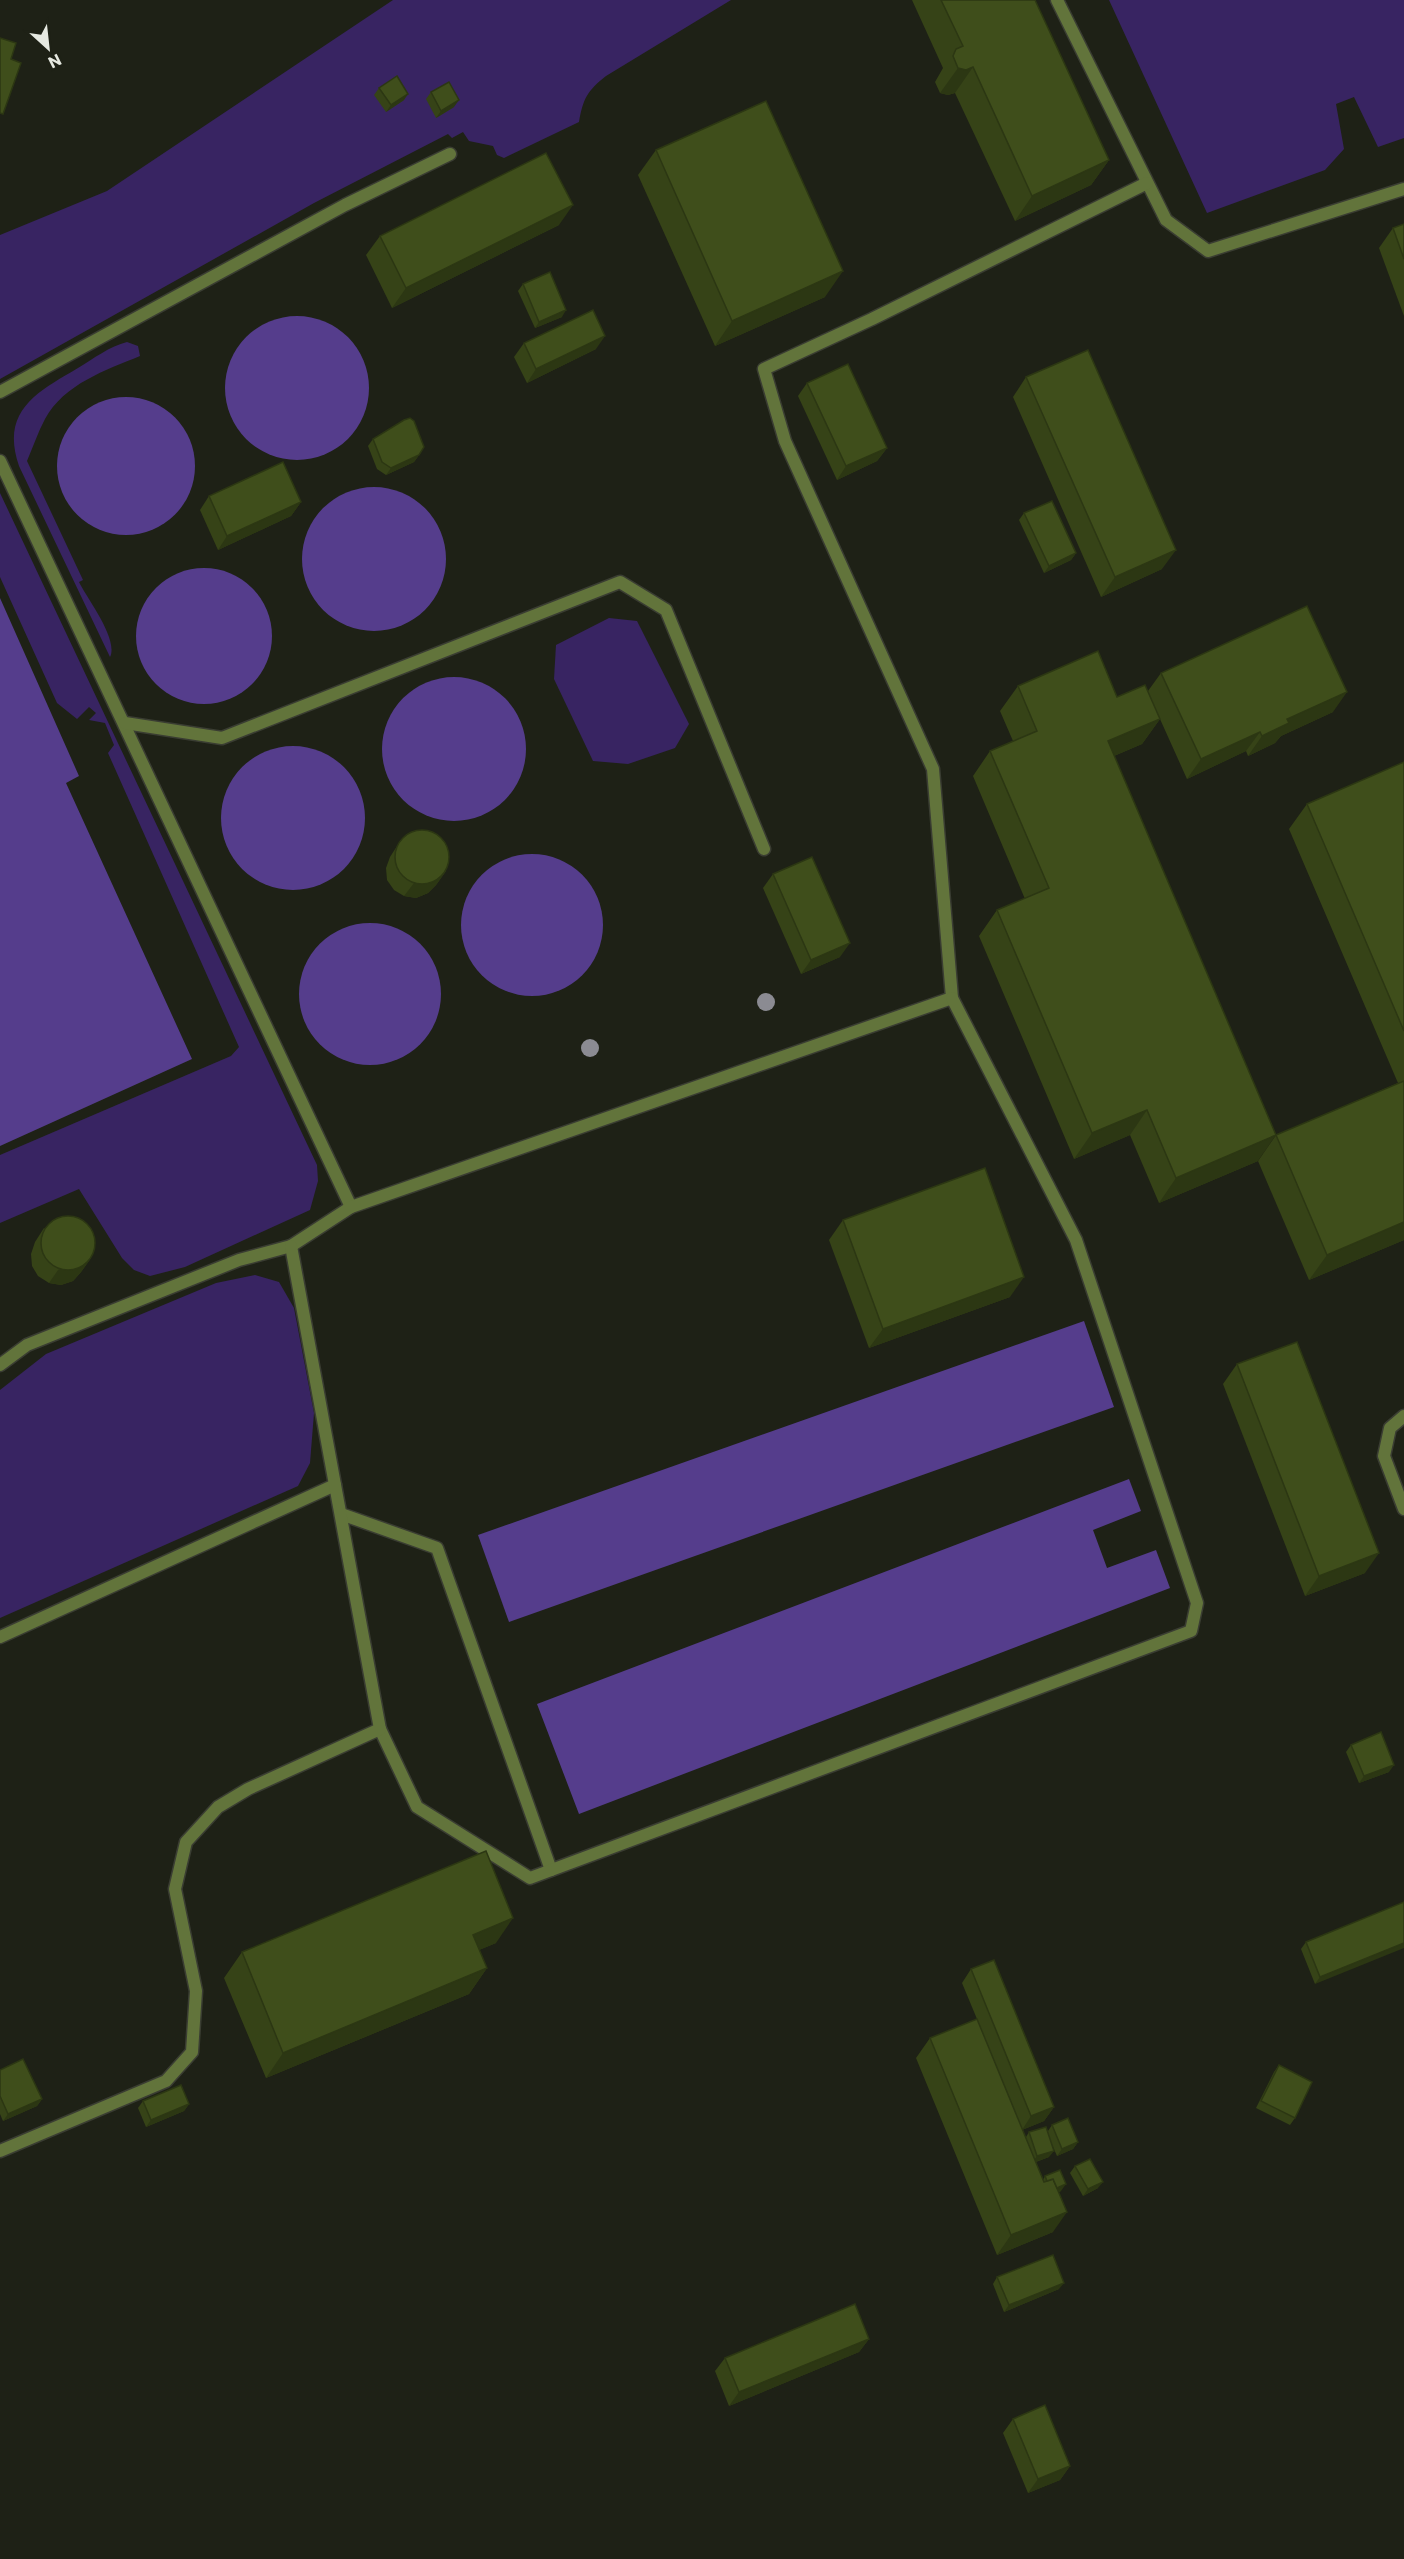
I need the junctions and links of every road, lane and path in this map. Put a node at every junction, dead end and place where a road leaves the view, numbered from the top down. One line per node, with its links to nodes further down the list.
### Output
1 (1057, 0): 3 (lane)
2 (450, 154): 5 (lane)
3 (1147, 183): 4 (lane); 9 (lane)
4 (1404, 189)
5 (0, 392)
6 (0, 461): 7 (lane)
7 (125, 723): 8 (lane); 10 (lane)
8 (764, 849)
9 (952, 998): 10 (lane); 19 (lane)
10 (351, 1207): 11 (lane)
11 (291, 1246): 12 (lane); 14 (lane)
12 (0, 1365)
13 (1404, 1416): 15 (lane)
14 (335, 1485): 16 (lane); 17 (lane)
15 (1404, 1509)
16 (340, 1514): 18 (lane); 19 (lane)
17 (0, 1637)
18 (380, 1730): 19 (lane); 20 (lane)
19 (551, 1870)
20 (0, 2151)

